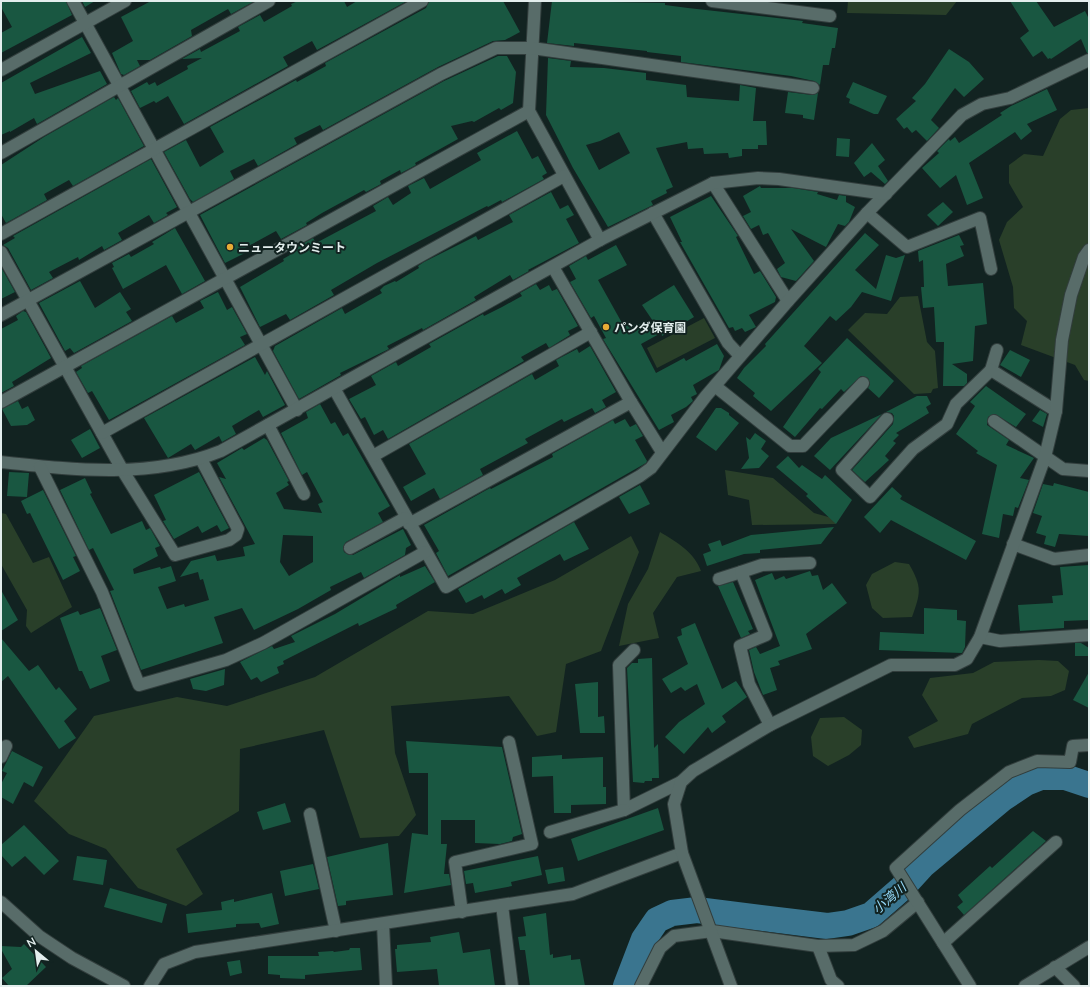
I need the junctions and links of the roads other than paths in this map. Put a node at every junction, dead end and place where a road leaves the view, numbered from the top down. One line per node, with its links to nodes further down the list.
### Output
1 (73, 1): 8 (street)
2 (125, 1): 8 (street)
3 (270, 1): 12 (street)
4 (422, 1): 15 (street)
5 (535, 1): 9 (street)
6 (712, 1): 7 (street)
7 (830, 16)
8 (85, 24): 11 (street); 12 (street)
9 (532, 48): 13 (street); 14 (street); 20 (street)
10 (1089, 60): 19 (street)
11 (1, 70)
12 (120, 86): 15 (street); 16 (street)
13 (813, 88)
14 (529, 111): 17 (street); 29 (street)
15 (154, 150): 20 (street); 23 (street)
16 (1, 153)
17 (564, 176): 24 (street); 34 (street)
18 (713, 182): 19 (street); 21 (street); 31 (street)
19 (886, 194): 22 (street)
20 (188, 212): 29 (street); 30 (street)
21 (654, 213): 24 (street); 36 (street)
22 (867, 213): 28 (street); 31 (street)
23 (1, 234)
24 (600, 240): 27 (street)
25 (1089, 250): 45 (street)
26 (1, 252): 30 (street)
27 (553, 267): 33 (street); 41 (street)
28 (991, 269)
29 (226, 278): 34 (street); 37 (street)
30 (27, 300): 32 (street); 37 (street)
31 (788, 301): 36 (street)
32 (1, 314)
33 (591, 332): 43 (street); 51 (street)
34 (262, 345): 44 (street); 49 (street)
35 (997, 350): 38 (street)
36 (740, 356): 40 (street)
37 (65, 367): 42 (street); 49 (street)
38 (992, 370): 45 (street); 46 (street)
39 (862, 383): 40 (street)
40 (715, 386): 50 (street)
41 (335, 390): 44 (street); 51 (street)
42 (1, 402)
43 (630, 402): 50 (street); 59 (street)
44 (297, 410): 48 (street)
45 (1056, 411): 52 (street)
46 (887, 419)
47 (994, 421): 52 (street)
48 (268, 425): 53 (street); 58 (street)
49 (102, 433): 56 (street)
50 (662, 452): 62 (street)
51 (373, 456): 59 (street)
52 (1045, 457): 57 (street); 60 (street)
53 (201, 459): 56 (street); 56 (street)
54 (1, 462): 55 (street)
55 (40, 466): 56 (street); 62 (street)
56 (123, 471)
57 (1089, 471)
58 (304, 494)
59 (407, 521): 61 (street); 62 (street)
60 (1013, 544): 63 (street); 68 (street)
61 (350, 548)
62 (424, 552)
63 (1089, 555)
64 (810, 563): 65 (street)
65 (742, 572): 66 (street); 70 (street)
66 (719, 580)
67 (1089, 635): 68 (street)
68 (980, 637): 70 (street)
69 (634, 650): 74 (street)
70 (770, 725): 73 (street)
71 (509, 742): 82 (street)
72 (1089, 745): 79 (street)
73 (681, 782): 74 (street); 78 (street)
74 (624, 810): 76 (street)
75 (310, 814): 85 (street)
76 (550, 832)
77 (1056, 842): 86 (street)
78 (682, 853): 81 (street); 84 (street)
79 (917, 900): 86 (street); 87 (street)
80 (1, 902): 91 (street)
81 (502, 905): 82 (street); 93 (street)
82 (462, 912): 83 (street)
83 (383, 924): 85 (street); 90 (street)
84 (711, 930): 87 (street); 94 (street); 95 (street)
85 (336, 931): 92 (street)
86 (943, 943): 97 (street)
87 (818, 946): 96 (street)
88 (1089, 947): 89 (street)
89 (1055, 967): 98 (street); 99 (street)
90 (386, 985)
91 (124, 986)
92 (150, 986)
93 (512, 986)
94 (641, 986)
95 (731, 986)
96 (838, 986)
97 (970, 986)
98 (1025, 986)
99 (1074, 986)

